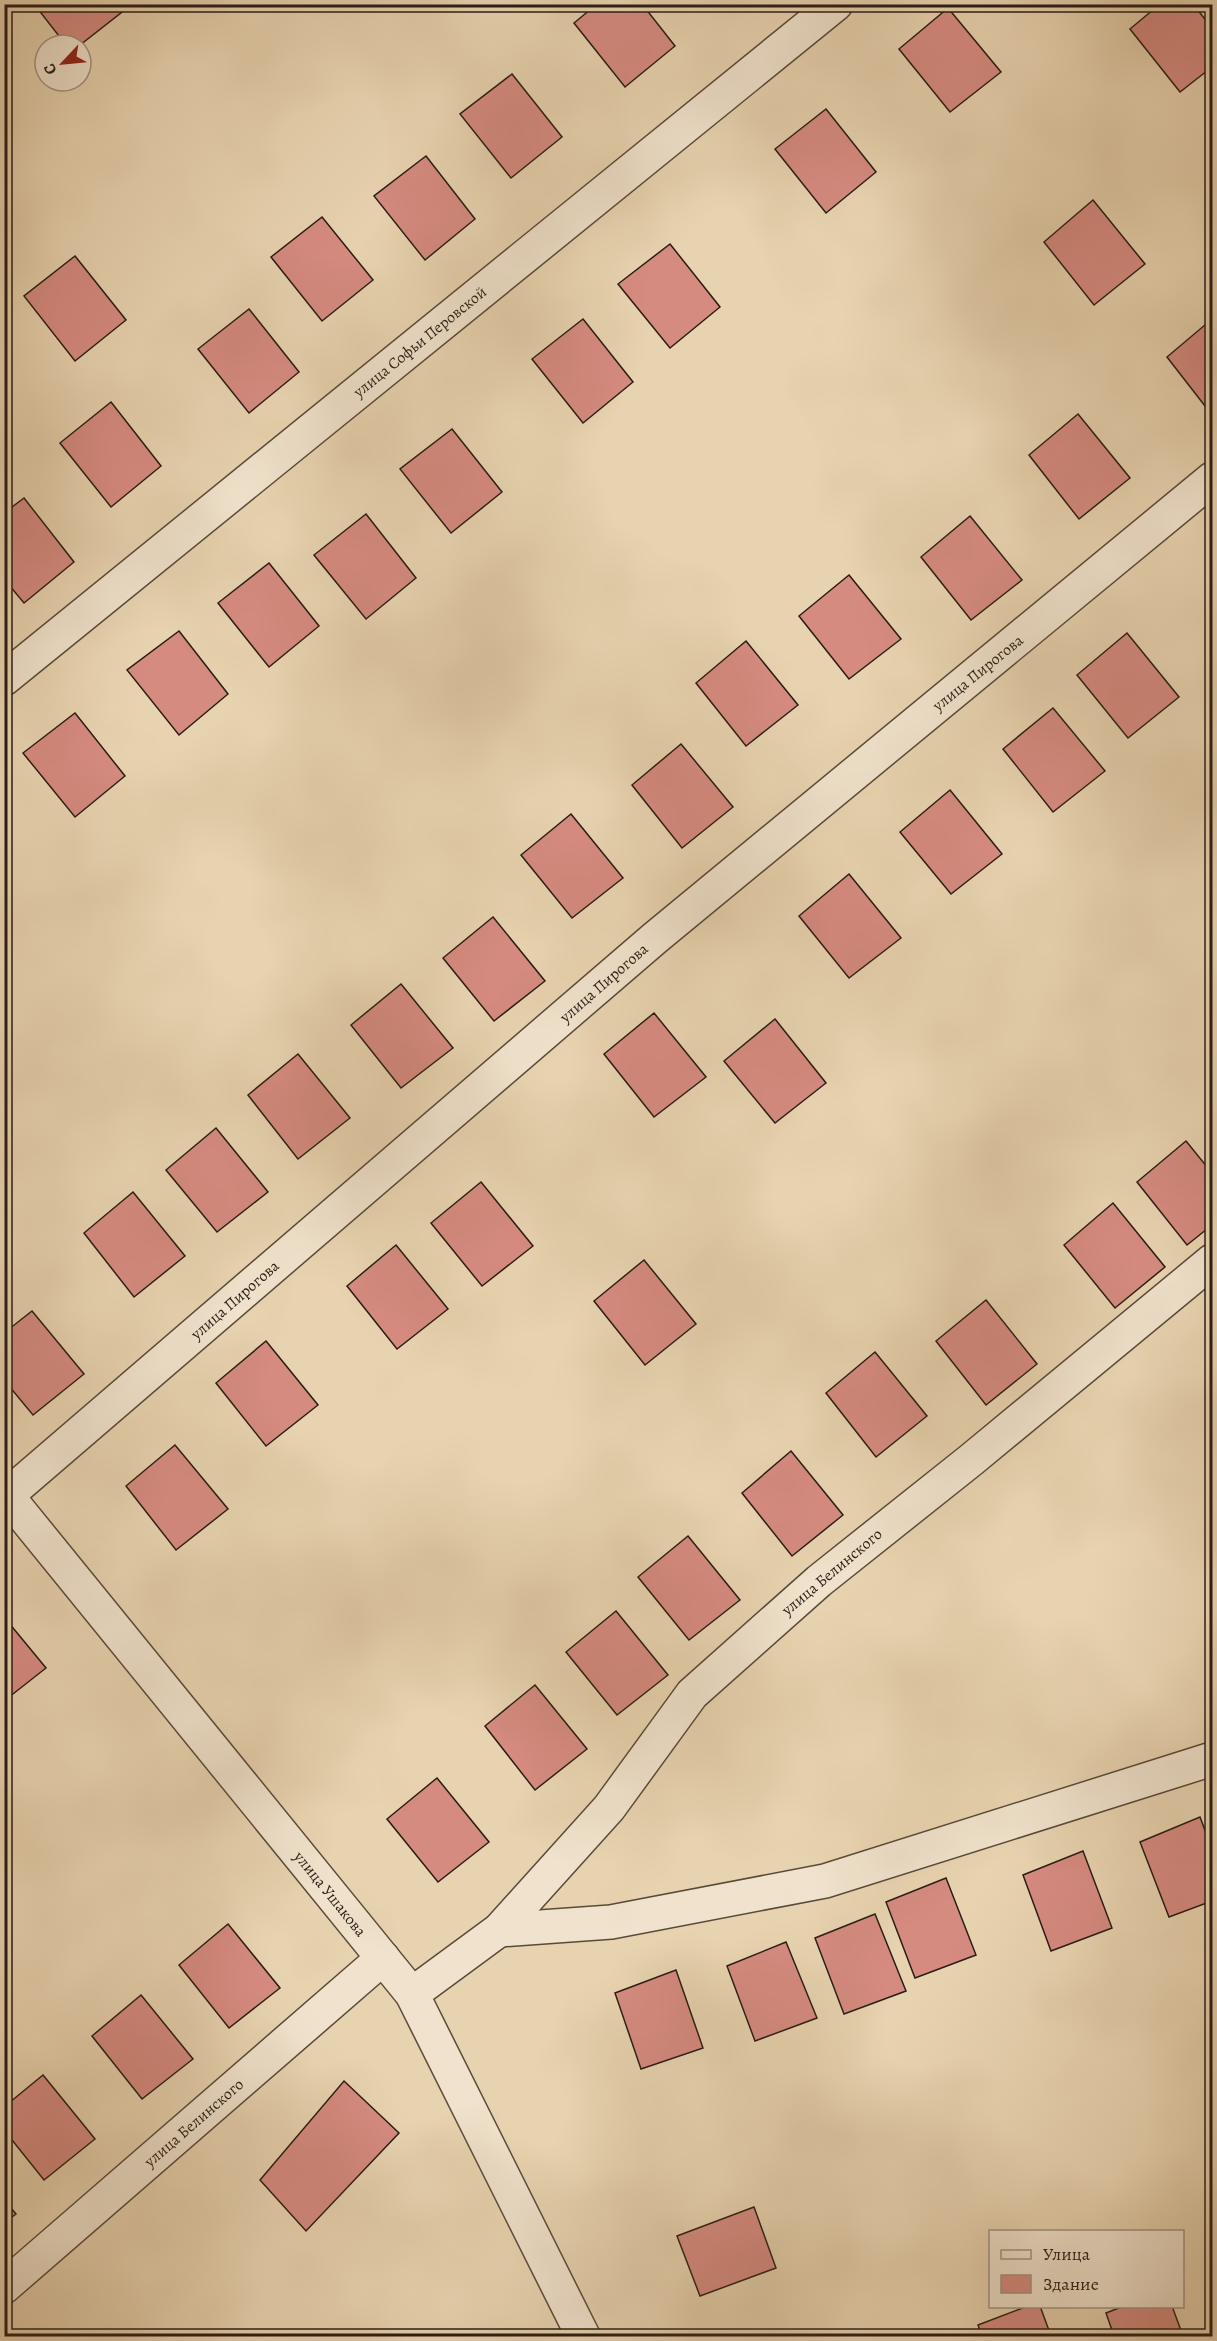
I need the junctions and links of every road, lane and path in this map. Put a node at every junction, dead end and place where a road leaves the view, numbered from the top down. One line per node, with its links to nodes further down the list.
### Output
1 (836, 4): 3 (street, улица Софьи Перовской)
2 (1212, 479): 5 (street, улица Пирогова)
3 (4, 679)
4 (1212, 1261): 7 (street, улица Белинского)
5 (5, 1496): 8 (street, улица Ушакова)
6 (1212, 1759): 7 (street)
7 (499, 1930): 9 (street, улица Белинского)
8 (383, 1959): 9 (street, улица Ушакова); 10 (street, улица Белинского)
9 (412, 1994): 11 (street, улица Ушакова)
10 (4, 2287)
11 (583, 2337)

